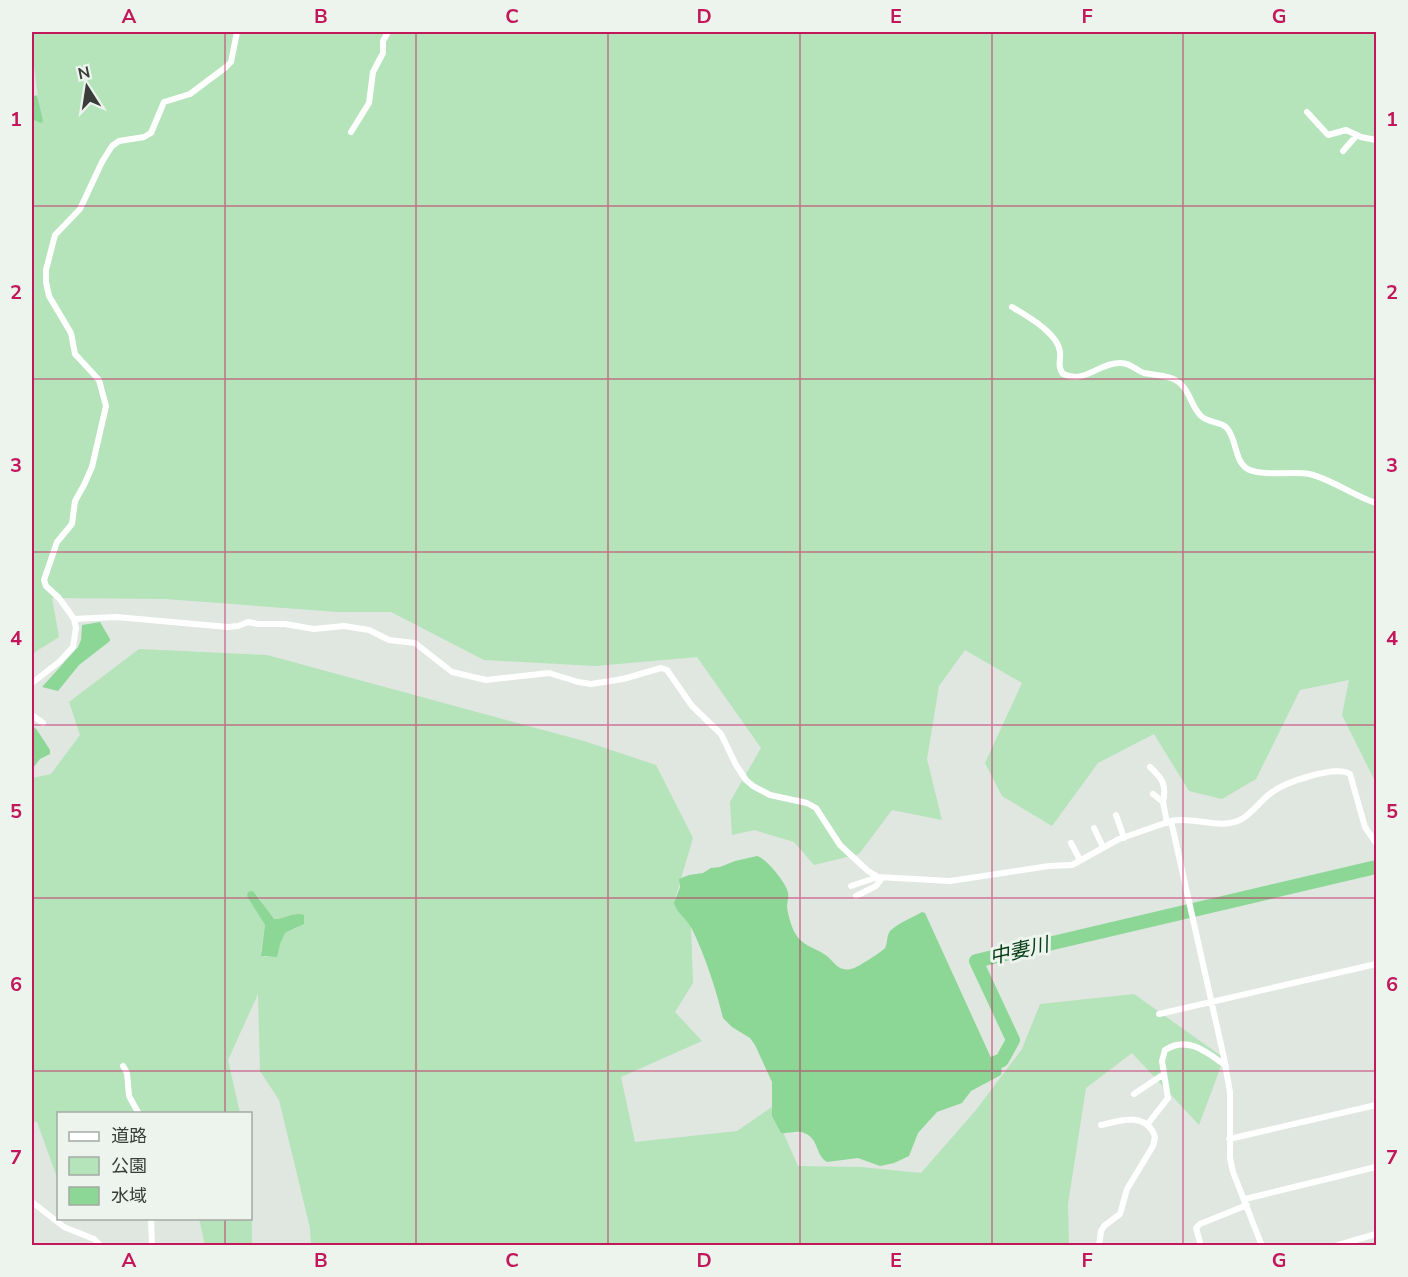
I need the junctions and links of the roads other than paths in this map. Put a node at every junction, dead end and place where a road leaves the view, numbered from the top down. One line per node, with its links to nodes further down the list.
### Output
1 (237, 32): 10 (street)
2 (388, 32): 4 (street)
3 (1307, 112): 5 (street)
4 (351, 132)
5 (1357, 135): 6 (street); 7 (street)
6 (1377, 140)
7 (1343, 151)
8 (1012, 307): 9 (street)
9 (1377, 503)
10 (74, 619): 11 (street); 25 (street)
11 (32, 683)
12 (32, 715): 13 (street)
13 (43, 723)
14 (1150, 767): 16 (street)
15 (1153, 794): 16 (street)
16 (1163, 802): 18 (street)
17 (1116, 815): 20 (street)
18 (1169, 822): 20 (street); 22 (street); 29 (street)
19 (1094, 828): 23 (street)
20 (1124, 838): 23 (street)
21 (1071, 843): 24 (street)
22 (1377, 843)
23 (1103, 847): 24 (street)
24 (1080, 860): 25 (street)
25 (880, 877): 26 (street); 27 (street)
26 (851, 886)
27 (856, 896)
28 (1377, 964): 29 (street)
29 (1213, 1002): 30 (street); 32 (street)
30 (1159, 1014)
31 (123, 1066): 36 (street)
32 (1226, 1066): 33 (street); 39 (street)
33 (1164, 1074): 34 (street); 38 (street)
34 (1134, 1094)
35 (1377, 1105): 39 (street)
36 (138, 1112)
37 (1101, 1125): 38 (street)
38 (1147, 1125): 47 (street)
39 (1229, 1139): 42 (street)
40 (1377, 1167): 42 (street)
41 (32, 1202): 45 (street)
42 (1246, 1202): 48 (street); 49 (street)
43 (151, 1220): 46 (street)
44 (1377, 1234): 50 (street)
45 (100, 1245)
46 (152, 1245)
47 (1099, 1245)
48 (1201, 1245)
49 (1262, 1245)
50 (1335, 1245)

